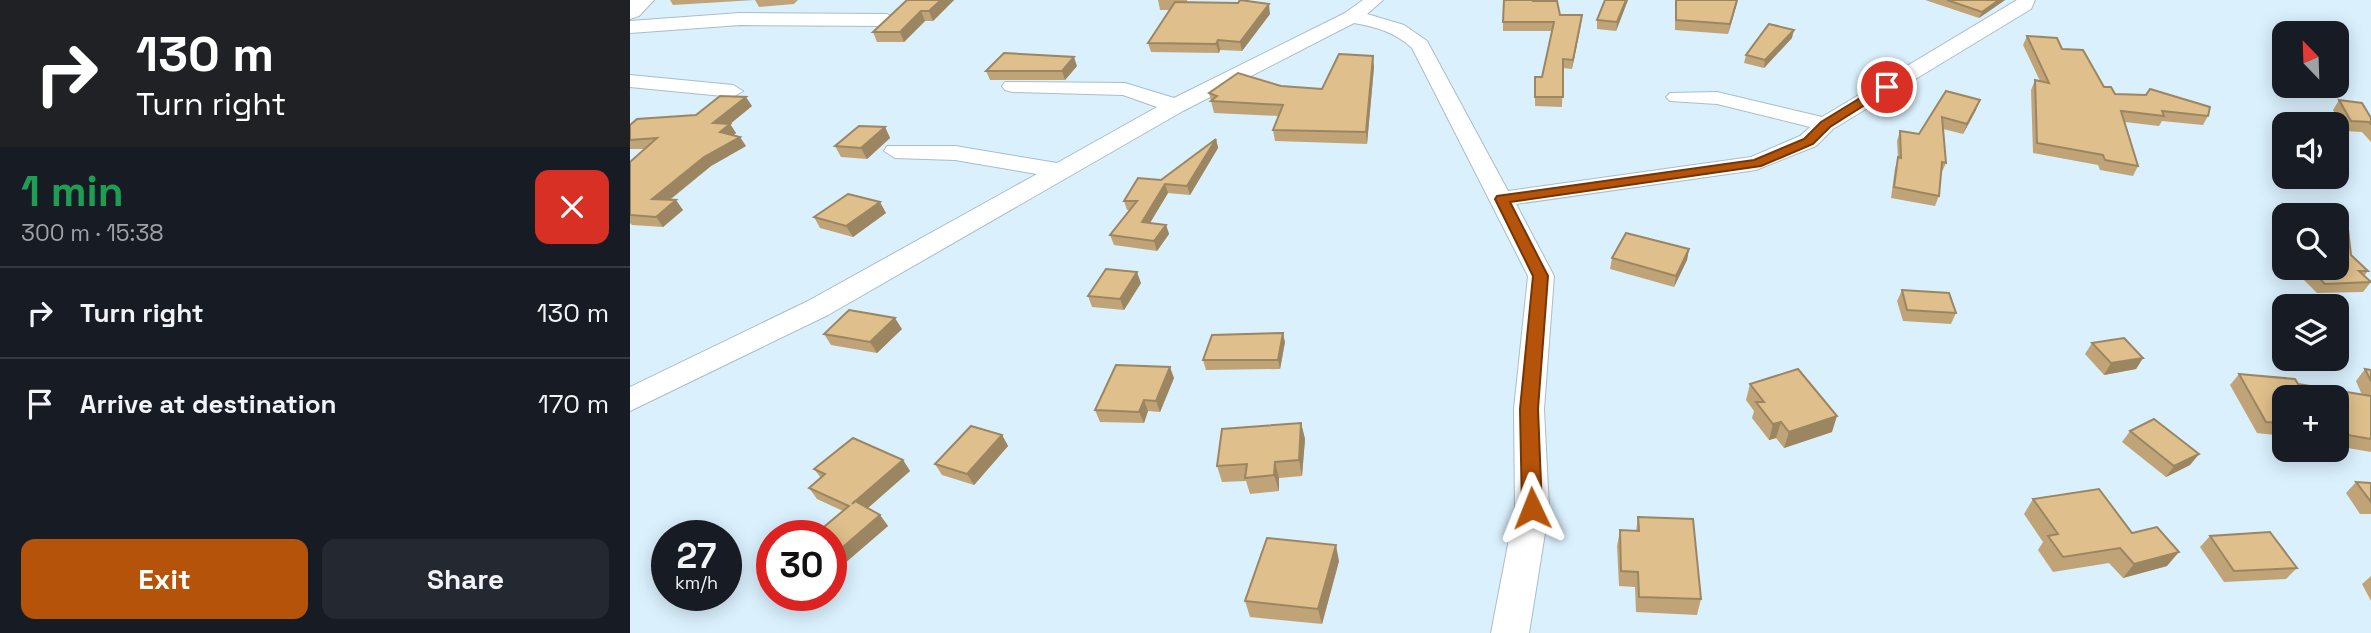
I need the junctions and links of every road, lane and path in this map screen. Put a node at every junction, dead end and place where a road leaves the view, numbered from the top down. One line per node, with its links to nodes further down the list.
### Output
1 (642, 0): 4 (street)
2 (1374, 0): 5 (street)
3 (2026, 0): 13 (street)
4 (630, 11)
5 (1352, 17): 12 (street); 16 (street)
6 (887, 20): 7 (street)
7 (630, 27)
8 (630, 80): 10 (street)
9 (1012, 86): 12 (street)
10 (733, 91)
11 (1677, 97): 13 (street)
12 (1175, 106): 15 (street)
13 (1825, 124): 16 (street)
14 (895, 151): 15 (street)
15 (1062, 171): 17 (street)
16 (1502, 199): 18 (street)
17 (630, 400)
18 (1510, 633)

